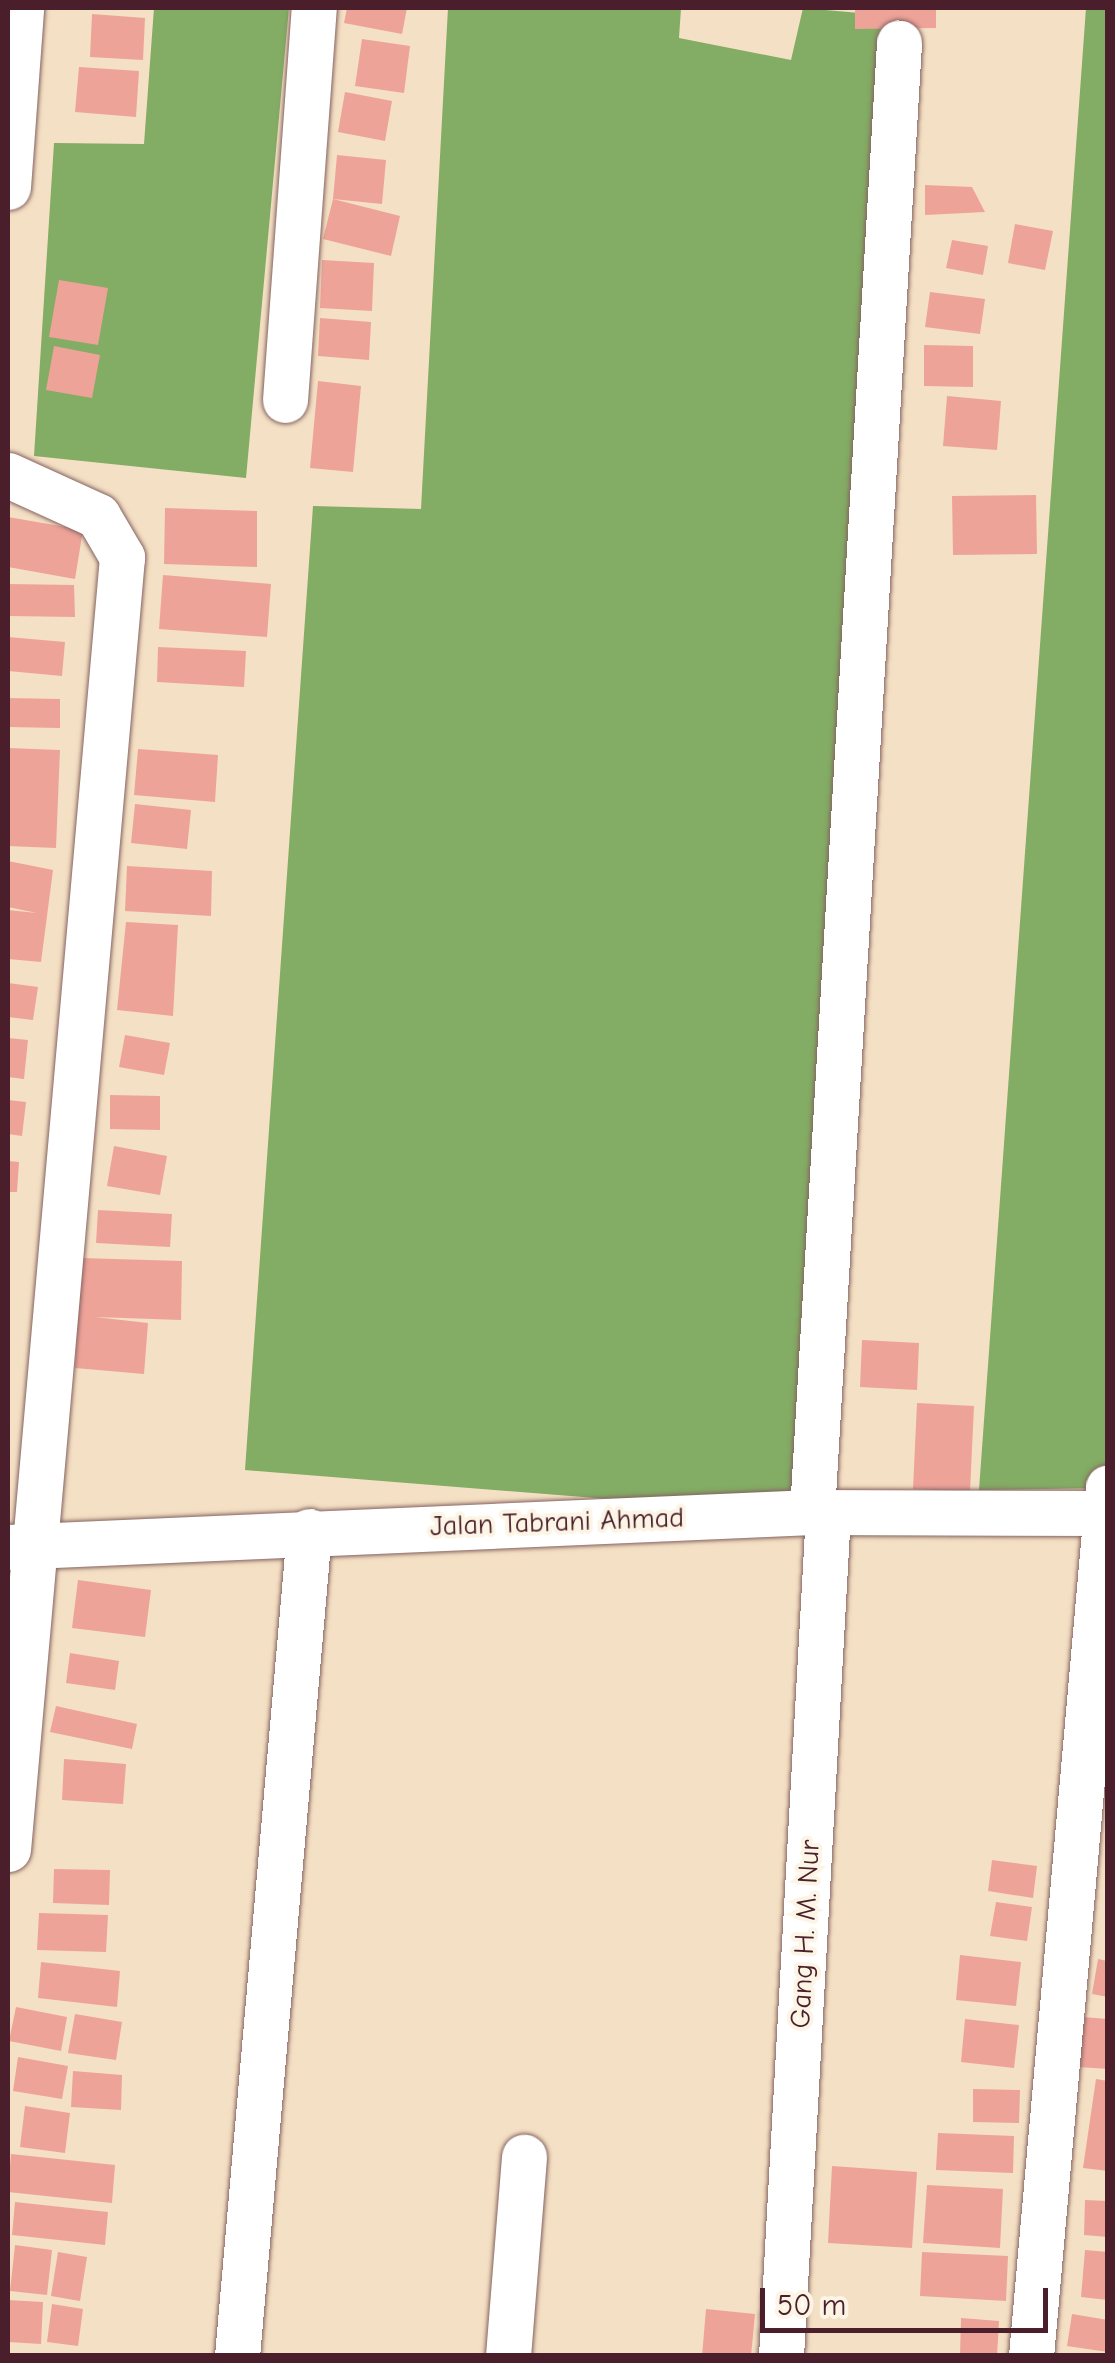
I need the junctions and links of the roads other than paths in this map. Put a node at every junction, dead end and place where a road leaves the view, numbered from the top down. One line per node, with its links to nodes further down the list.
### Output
1 (20, 8): 4 (street)
2 (314, 8): 5 (street)
3 (899, 42): 8 (street, Gang H. M. Nur)
4 (8, 187)
5 (285, 400)
6 (8, 475): 10 (street)
7 (1107, 1504): 8 (street, Jalan Tabrani Ahmad); 16 (street)
8 (820, 1513): 9 (street, Jalan Tabrani Ahmad); 15 (street, Gang H. M. Nur)
9 (309, 1531): 10 (street, Jalan Tabrani Ahmad); 13 (street)
10 (21, 1548): 11 (street)
11 (8, 1849)
12 (524, 2156): 14 (street)
13 (237, 2356)
14 (508, 2356)
15 (781, 2356)
16 (1031, 2356)

